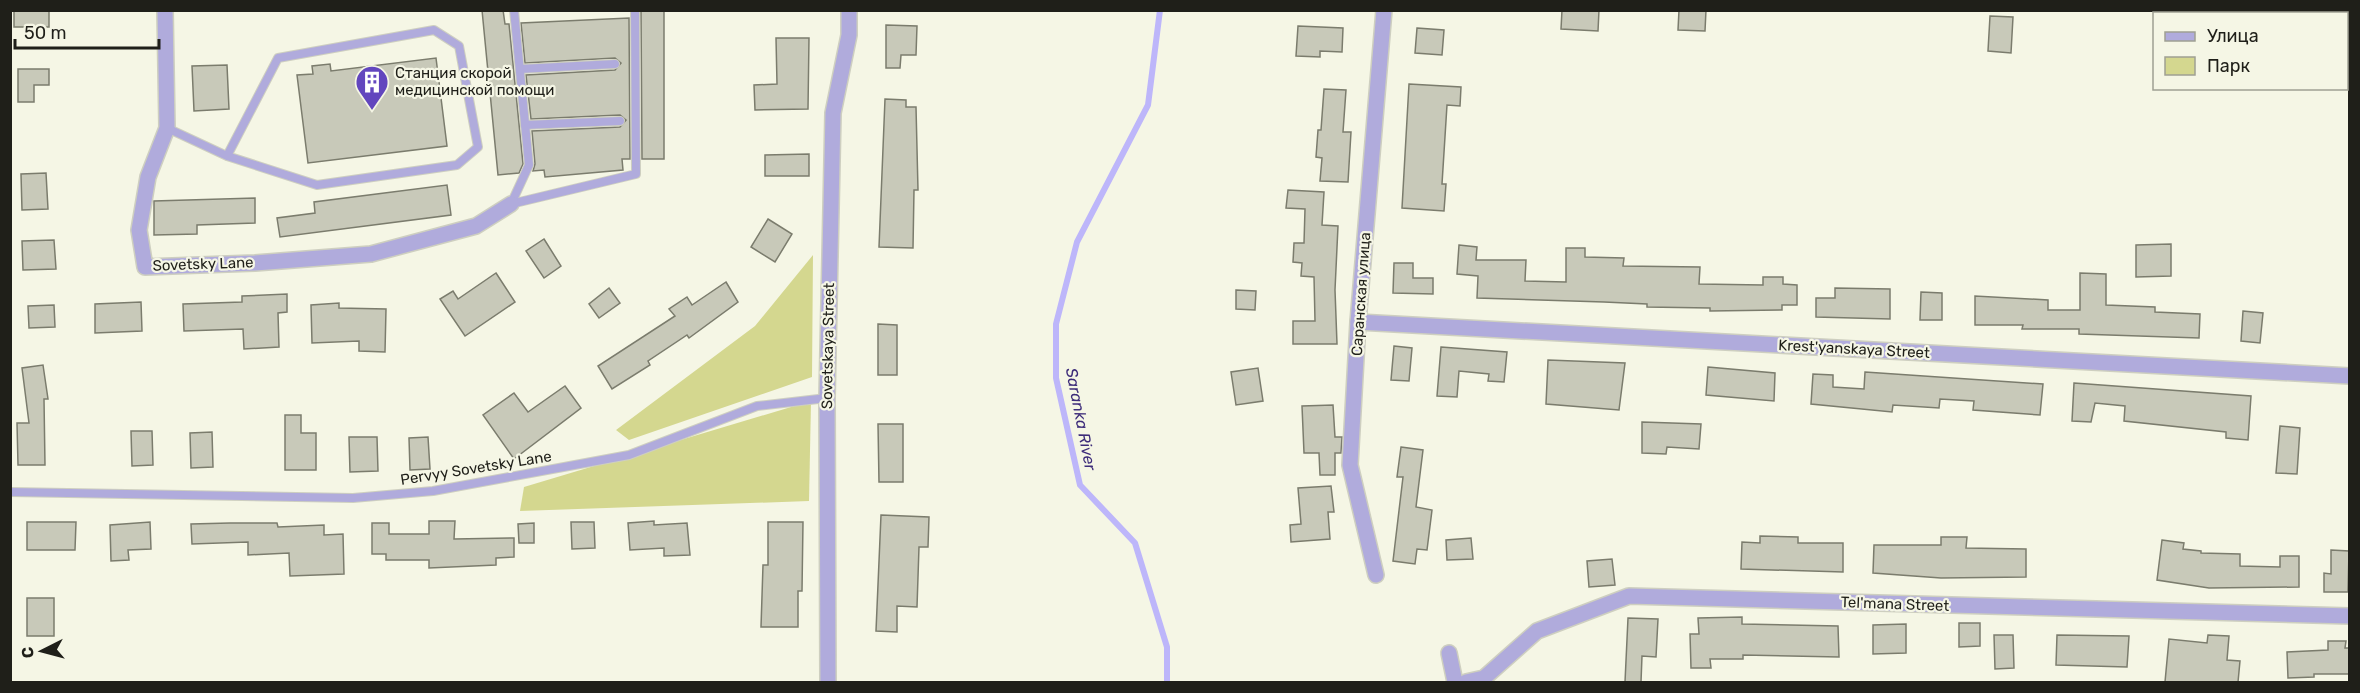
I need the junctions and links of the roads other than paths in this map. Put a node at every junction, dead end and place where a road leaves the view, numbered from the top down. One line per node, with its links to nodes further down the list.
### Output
1 (165, 10): 10 (street, Sovetsky Lane)
2 (514, 10): 7 (lane)
3 (635, 10): 12 (lane)
4 (849, 10): 15 (street, Sovetskaya Street)
5 (1384, 10): 13 (street, Саранская улица)
6 (615, 64): 7 (lane)
7 (520, 69): 9 (lane)
8 (620, 121): 9 (lane)
9 (525, 125): 12 (lane)
10 (167, 128): 11 (lane); 12 (street, Sovetsky Lane)
11 (227, 156): 11 (lane)
12 (511, 204)
13 (1358, 322): 14 (street, Krest'yanskaya Street); 17 (street, Саранская улица)
14 (2349, 376)
15 (827, 398): 16 (lane, Pervyy Sovetsky Lane); 20 (street, Sovetskaya Street)
16 (10, 492)
17 (1376, 575)
18 (2349, 616): 22 (street, Tel'mana Street)
19 (1449, 653): 21 (street)
20 (828, 682)
21 (1455, 682)
22 (1466, 682)

